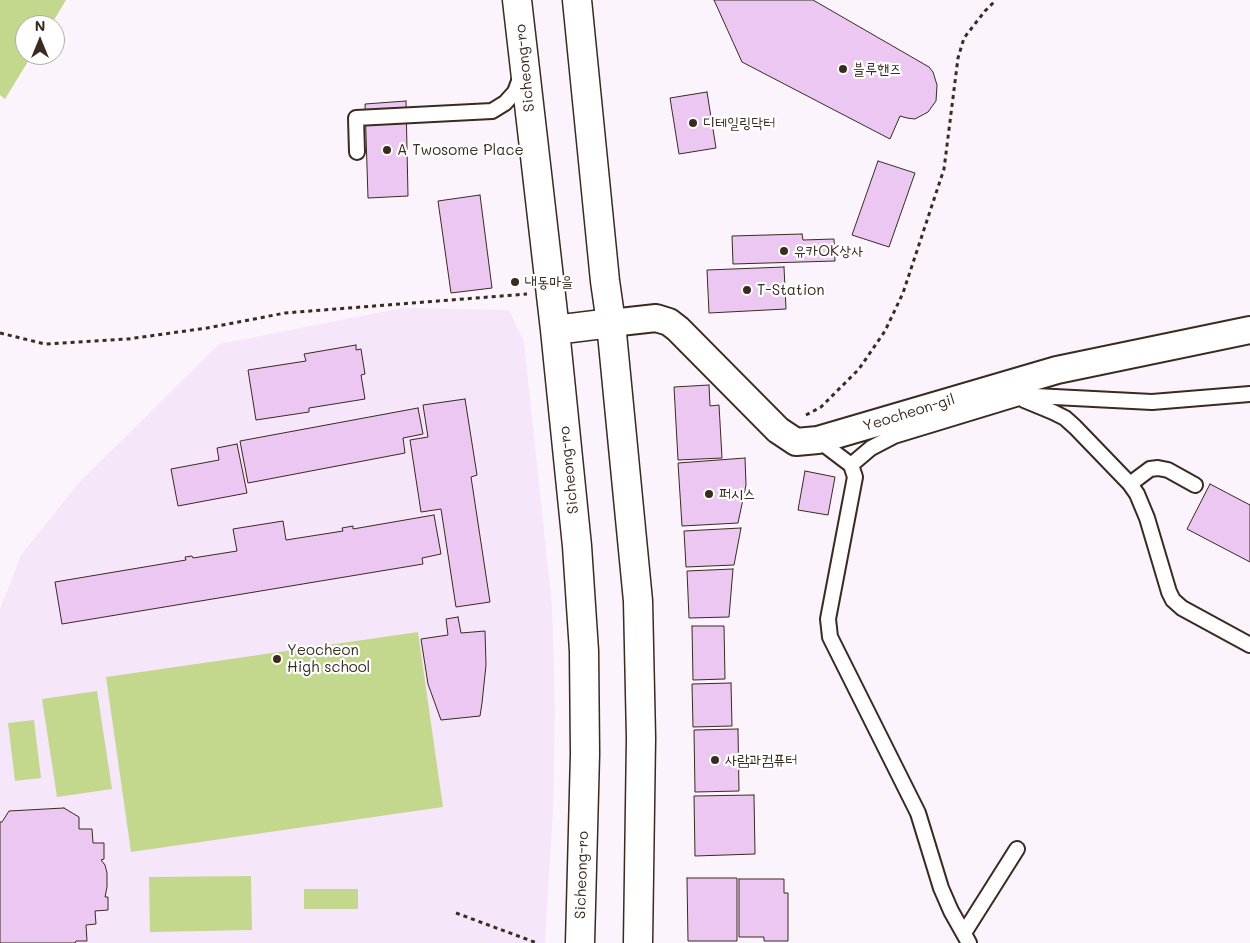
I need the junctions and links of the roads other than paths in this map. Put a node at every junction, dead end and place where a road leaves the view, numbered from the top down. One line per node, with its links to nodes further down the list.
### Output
1 (517, 0): 3 (street, Sicheong-ro)
2 (577, 0): 5 (street)
3 (525, 66): 4 (lane); 6 (street, Sicheong-ro)
4 (357, 152)
5 (611, 323): 6 (street); 10 (street, Yeocheon-gil); 18 (street)
6 (555, 330): 17 (street, Sicheong-ro)
7 (1250, 330): 10 (street, Yeocheon-gil)
8 (1250, 394): 9 (lane)
9 (1019, 398): 11 (lane); 12 (lane)
10 (818, 440): 11 (lane)
11 (851, 465): 16 (lane)
12 (1130, 484): 13 (lane); 14 (lane)
13 (1195, 485)
14 (1250, 646)
15 (1017, 849): 16 (lane)
16 (966, 938)
17 (580, 943)
18 (638, 943)

